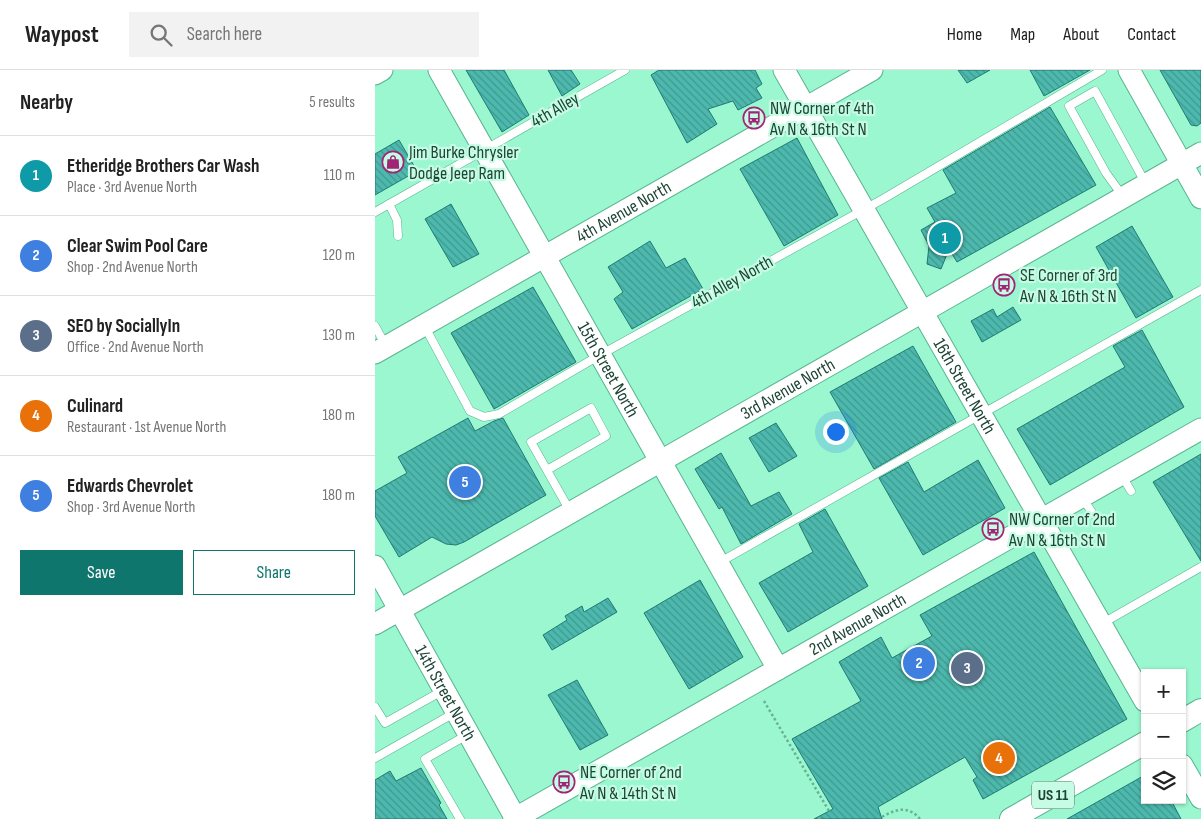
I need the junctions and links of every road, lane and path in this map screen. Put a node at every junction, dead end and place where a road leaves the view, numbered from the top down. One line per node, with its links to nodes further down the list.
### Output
1 (382, 70): 8 (street)
2 (439, 70): 10 (street, 15th Street North)
3 (625, 70): 10 (lane, 4th Alley)
4 (784, 70): 9 (street, 16th Street North)
5 (872, 70): 9 (street, 4th Avenue North)
6 (1102, 70): 17 (lane, 4th Alley North)
7 (1129, 70): 12 (street)
8 (375, 74)
9 (806, 108): 17 (street, 16th Street North); 20 (street, 4th Avenue North)
10 (485, 151): 16 (lane); 20 (street, 15th Street North)
11 (1201, 153): 12 (street, 3rd Avenue North)
12 (1181, 164): 13 (street, 3rd Avenue North); 15 (street)
13 (1146, 184): 14 (street, 3rd Avenue North); 14 (lane)
14 (1123, 197): 22 (street, 3rd Avenue North)
15 (1201, 198)
16 (389, 204): 18 (lane); 19 (lane)
17 (863, 209): 22 (street, 16th Street North); 26 (lane, 4th Alley North)
18 (375, 212)
19 (398, 236)
20 (545, 256): 23 (street, 4th Avenue North); 26 (street, 15th Street North)
21 (1201, 290): 27 (lane)
22 (922, 311): 27 (street, 16th Street North); 29 (street, 3rd Avenue North)
23 (424, 325): 25 (street, 4th Avenue North); 26 (lane, 4th Alley North)
24 (375, 326): 25 (lane)
25 (381, 350)
26 (600, 355): 29 (street, 15th Street North)
27 (981, 415): 32 (street, 16th Street North); 33 (lane)
28 (1201, 429): 32 (street, 2nd Avenue North)
29 (660, 461): 31 (street, 3rd Avenue North); 33 (street, 15th Street North)
30 (547, 470): 30 (lane); 31 (lane)
31 (571, 512): 36 (street, 3rd Avenue North)
32 (1041, 520): 38 (street, 16th Street North); 39 (street, 2nd Avenue North)
33 (718, 564): 39 (street, 15th Street North)
34 (375, 566): 36 (street, 14th Street North)
35 (1201, 567): 38 (lane)
36 (399, 610): 37 (street, 3rd Avenue North); 40 (street, 14th Street North)
37 (375, 624)
38 (1100, 624): 41 (street, 16th Street North)
39 (778, 669): 55 (street, 2nd Avenue North)
40 (444, 690): 43 (lane); 45 (street, 14th Street North)
41 (1141, 694)
42 (764, 702): 52 (path)
43 (375, 707)
44 (1201, 710): 46 (main road)
45 (456, 712): 47 (street, 14th Street North); 49 (lane)
46 (1186, 719)
47 (469, 734): 54 (lane); 55 (street, 14th Street North)
48 (1141, 745): 57 (main road, US 11)
49 (375, 758)
50 (1186, 772): 51 (street)
51 (1201, 798)
52 (829, 811)
53 (882, 817): 56 (path)
54 (460, 819)
55 (515, 819)
56 (920, 819)
57 (1011, 819)

